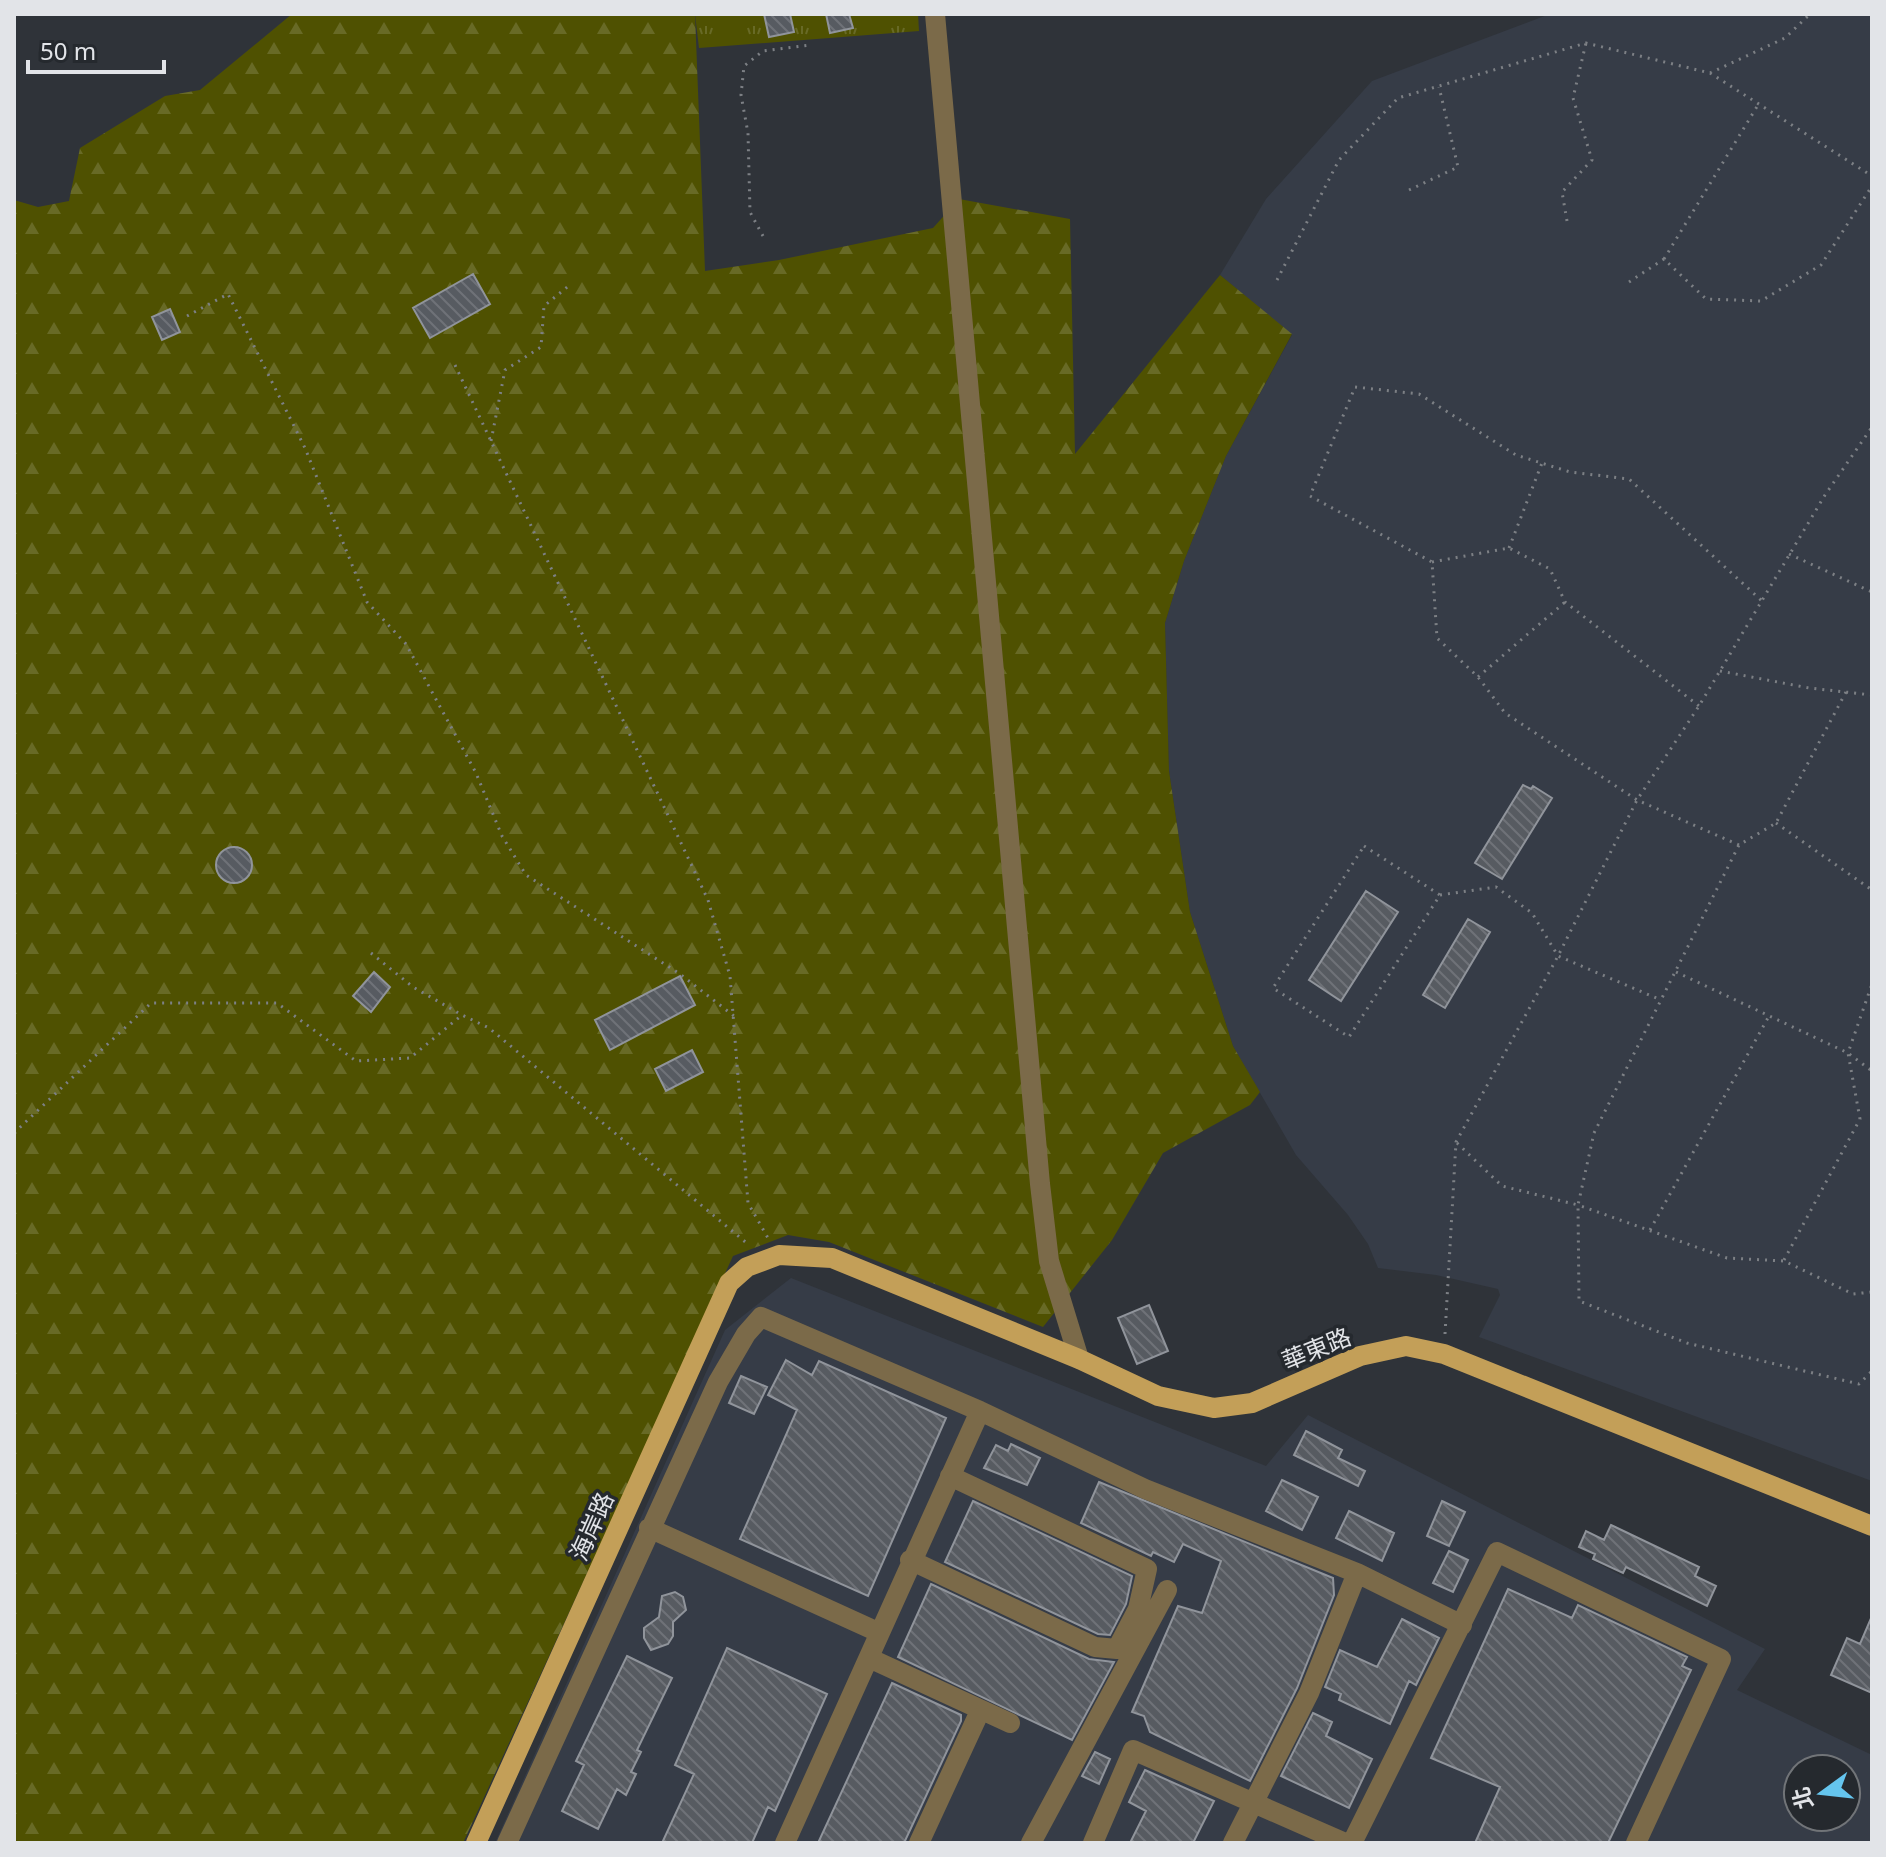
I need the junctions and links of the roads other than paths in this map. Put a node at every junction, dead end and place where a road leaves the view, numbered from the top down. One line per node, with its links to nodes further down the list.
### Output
1 (935, 14): 3 (street)
2 (779, 1255): 3 (main road, 華東路); 17 (main road, 海岸路)
3 (1079, 1359): 6 (main road, 華東路)
4 (980, 1411): 5 (street); 7 (street); 9 (street)
5 (950, 1476): 8 (street); 8 (street)
6 (1872, 1526)
7 (649, 1528): 12 (street); 18 (street)
8 (910, 1560): 12 (street)
9 (1357, 1573): 11 (street); 16 (street)
10 (1167, 1590): 21 (street)
11 (1462, 1625): 25 (street); 26 (street)
12 (878, 1632): 13 (street)
13 (869, 1658): 14 (street); 19 (street)
14 (980, 1711): 15 (street); 20 (street)
15 (1010, 1723)
16 (1251, 1804): 22 (street); 23 (street); 24 (street)
17 (476, 1843)
18 (507, 1843)
19 (785, 1843)
20 (919, 1843)
21 (1031, 1843)
22 (1093, 1843)
23 (1233, 1843)
24 (1345, 1843)
25 (1352, 1843)
26 (1636, 1843)

